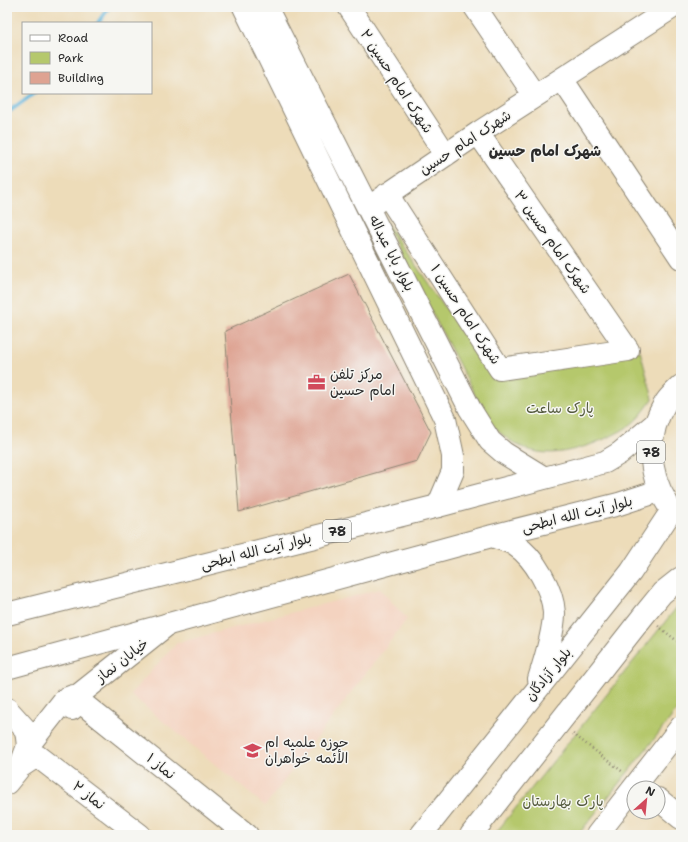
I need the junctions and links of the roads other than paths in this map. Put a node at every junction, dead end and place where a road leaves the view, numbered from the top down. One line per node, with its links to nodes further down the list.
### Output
1 (244, 7): 11 (street, بلوار بابا عبداله)
2 (266, 7): 9 (street, بلوار بابا عبداله)
3 (349, 7): 12 (street, شهرک امام حسین ۲)
4 (475, 7): 8 (street)
5 (673, 7): 6 (street); 7 (street, شهرک امام حسین)
6 (681, 19)
7 (562, 79): 8 (street, شهرک امام حسین); 15 (street)
8 (535, 96): 10 (street, شهرک امام حسین)
9 (331, 133): 11 (street); 14 (street, بلوار بابا عبداله)
10 (478, 133): 12 (street, شهرک امام حسین); 16 (street, شهرک امام حسین ۳)
11 (311, 142): 19 (street, بلوار بابا عبداله)
12 (446, 154): 13 (street, شهرک امام حسین)
13 (387, 194): 14 (street, شهرک امام حسین); 16 (street, شهرک امام حسین ۱)
14 (369, 208): 18 (street, بلوار بابا عبداله)
15 (681, 258)
16 (628, 350)
17 (681, 386): 20 (street, 78)
18 (470, 409): 19 (street); 21 (street, بلوار بابا عبداله)
19 (445, 419): 23 (street, بلوار بابا عبداله)
20 (656, 423): 21 (street, بلوار آیت الله ابطحی / 78); 22 (street, 78)
21 (543, 477): 23 (street, بلوار آیت الله ابطحی / 78)
22 (659, 491): 24 (street, 78); 25 (street, بلوار آیت الله ابطحی)
23 (438, 506): 27 (street, بلوار آیت الله ابطحی / 78)
24 (676, 514): 30 (street, بلوار آزادگان)
25 (492, 536): 28 (street, بلوار آیت الله ابطحی); 30 (street)
26 (681, 578): 42 (street)
27 (7, 614)
28 (168, 624): 29 (street, بلوار آیت الله ابطحی); 31 (street, خیابان نماز)
29 (7, 668)
30 (535, 690): 41 (street, بلوار آزادگان)
31 (76, 697): 34 (street, خیابان نماز); 40 (street, نماز ۱)
32 (7, 709): 34 (street)
33 (681, 727): 35 (street)
34 (23, 763): 39 (street, نماز ۲)
35 (644, 780)
36 (626, 802): 43 (street)
37 (666, 806): 38 (street)
38 (681, 818)
39 (140, 835)
40 (247, 835)
41 (421, 835)
42 (471, 835)
43 (597, 835)

